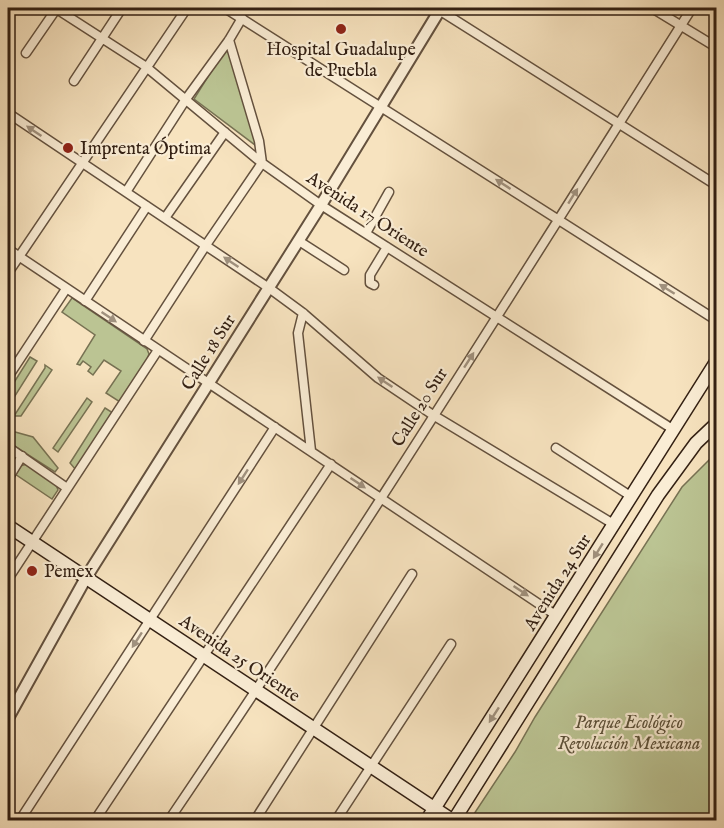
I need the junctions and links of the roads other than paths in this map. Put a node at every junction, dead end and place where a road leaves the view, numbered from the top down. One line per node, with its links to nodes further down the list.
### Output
1 (56, 8): 10 (street, Avenida 17 Oriente); 13 (street)
2 (122, 8): 10 (street)
3 (187, 8): 14 (street)
4 (225, 8): 8 (street)
5 (439, 8): 17 (street, Calle 18 Sur); 19 (street)
6 (652, 8): 9 (street)
7 (692, 8): 9 (street, Calle 20 Sur)
8 (242, 18): 11 (street); 17 (street)
9 (681, 25): 12 (street); 19 (street, Calle 20 Sur)
10 (102, 38): 14 (street, Avenida 17 Oriente); 15 (street)
11 (229, 40): 16 (street); 22 (street)
12 (717, 47)
13 (26, 53)
14 (145, 66): 16 (street, Avenida 17 Oriente); 21 (street)
15 (74, 81)
16 (186, 99): 20 (street, Avenida 17 Oriente); 24 (street)
17 (381, 106): 26 (street, Calle 18 Sur); 29 (street, one-way to 17)
18 (8, 113): 21 (street, one-way to 18)
19 (619, 124): 23 (street); 29 (street, Calle 20 Sur, one-way to 19)
20 (225, 132): 22 (street, Avenida 17 Oriente); 28 (street)
21 (81, 162): 24 (street); 35 (street)
22 (262, 164): 26 (street, Avenida 17 Oriente); 32 (street)
23 (717, 185)
24 (126, 192): 27 (street)
25 (388, 192): 30 (street)
26 (321, 205): 30 (street, Avenida 17 Oriente); 31 (street, Calle 18 Sur)
27 (147, 206): 28 (street); 41 (street)
28 (165, 218): 32 (street)
29 (558, 219): 43 (street, Calle 20 Sur); 44 (street, one-way to 29)
30 (366, 233): 33 (street, Avenida 17 Oriente)
31 (298, 241): 36 (street); 39 (street, Calle 18 Sur)
32 (206, 245): 39 (street, one-way to 32); 45 (street)
33 (387, 247): 38 (street); 43 (street, Avenida 17 Oriente)
34 (8, 249): 35 (street)
35 (19, 257): 37 (street); 40 (street)
36 (344, 270)
37 (8, 273)
38 (374, 285)
39 (269, 288): 42 (street); 49 (street, Calle 18 Sur)
40 (66, 289): 41 (street); 48 (street)
41 (85, 301): 45 (street, one-way to 45)
42 (303, 313): 50 (street, one-way to 42); 56 (street)
43 (496, 317): 50 (street, Calle 20 Sur, one-way to 43); 53 (street, Avenida 17 Oriente)
44 (717, 320)
45 (144, 340): 46 (street)
46 (158, 350): 49 (street); 60 (street)
47 (717, 362): 53 (main road, Avenida 24 Sur)
48 (8, 377)
49 (208, 383): 52 (street); 67 (street, Calle 18 Sur)
50 (433, 415): 62 (street, Calle 20 Sur); 63 (street)
51 (717, 424): 84 (main road)
52 (275, 428): 56 (street); 70 (street, one-way to 70)
53 (674, 430): 61 (main road, Avenida 24 Sur)
54 (8, 447): 57 (street)
55 (556, 448): 61 (street)
56 (311, 452): 58 (street)
57 (22, 456): 59 (street); 60 (street)
58 (331, 464): 62 (street, one-way to 62); 72 (street)
59 (8, 479)
60 (68, 488): 65 (street)
61 (632, 497): 63 (main road, Avenida 24 Sur)
62 (382, 498): 69 (street, one-way to 69); 73 (street, Calle 20 Sur)
63 (615, 525): 69 (main road, Avenida 24 Sur, one-way to 69)
64 (8, 526): 65 (main road, Avenida 25 Oriente)
65 (32, 542): 67 (main road, Avenida 25 Oriente); 68 (street)
66 (412, 574): 75 (street)
67 (86, 578): 70 (main road, Avenida 25 Oriente); 74 (street, Calle 18 Sur)
68 (8, 579)
69 (557, 616): 77 (main road, Avenida 24 Sur, one-way to 77)
70 (150, 620): 72 (main road, Avenida 25 Oriente); 78 (street, one-way to 78)
71 (451, 644): 76 (street)
72 (204, 656): 73 (main road, Avenida 25 Oriente); 79 (street)
73 (257, 691): 75 (main road, Avenida 25 Oriente); 80 (street, Calle 20 Sur)
74 (8, 718)
75 (314, 729): 76 (main road, Avenida 25 Oriente); 81 (street)
76 (371, 766): 77 (main road, Avenida 25 Oriente); 82 (street)
77 (434, 809): 83 (main road, Avenida 24 Sur); 84 (main road, Avenida 25 Oriente)
78 (20, 820)
79 (95, 820)
80 (169, 820)
81 (255, 820)
82 (336, 820)
83 (427, 820)
84 (453, 820)

